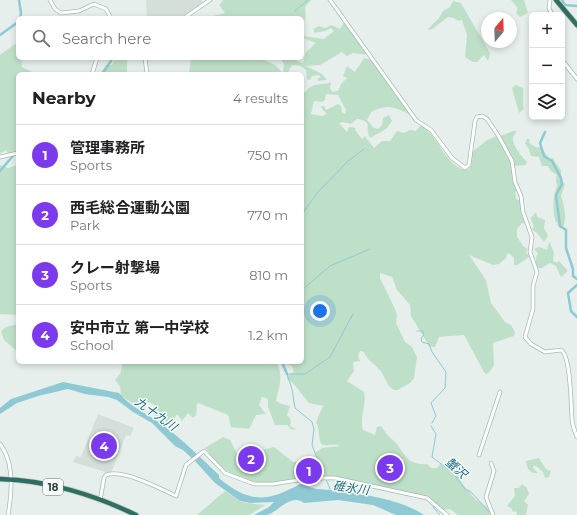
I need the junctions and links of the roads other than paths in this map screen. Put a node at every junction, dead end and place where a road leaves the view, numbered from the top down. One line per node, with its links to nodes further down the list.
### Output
1 (50, 0): 7 (street)
2 (210, 0): 8 (street)
3 (330, 0): 19 (street)
4 (550, 0): 6 (street)
5 (556, 0): 9 (highway)
6 (551, 12)
7 (110, 16)
8 (187, 16)
9 (577, 25)
10 (96, 60): 13 (street)
11 (145, 60): 14 (street)
12 (565, 64): 15 (street)
13 (93, 72)
14 (147, 72)
15 (577, 79)
16 (16, 154): 17 (street)
17 (0, 157)
18 (500, 392): 21 (street)
19 (577, 437)
20 (0, 444): 24 (street)
21 (479, 455)
22 (491, 463): 30 (street)
23 (0, 479): 24 (highway, 18)
24 (11, 480): 25 (highway, 18); 26 (street)
25 (100, 500): 27 (highway, 18); 28 (highway, 18); 29 (street)
26 (8, 515)
27 (131, 515)
28 (136, 515)
29 (447, 515)
30 (493, 515)

